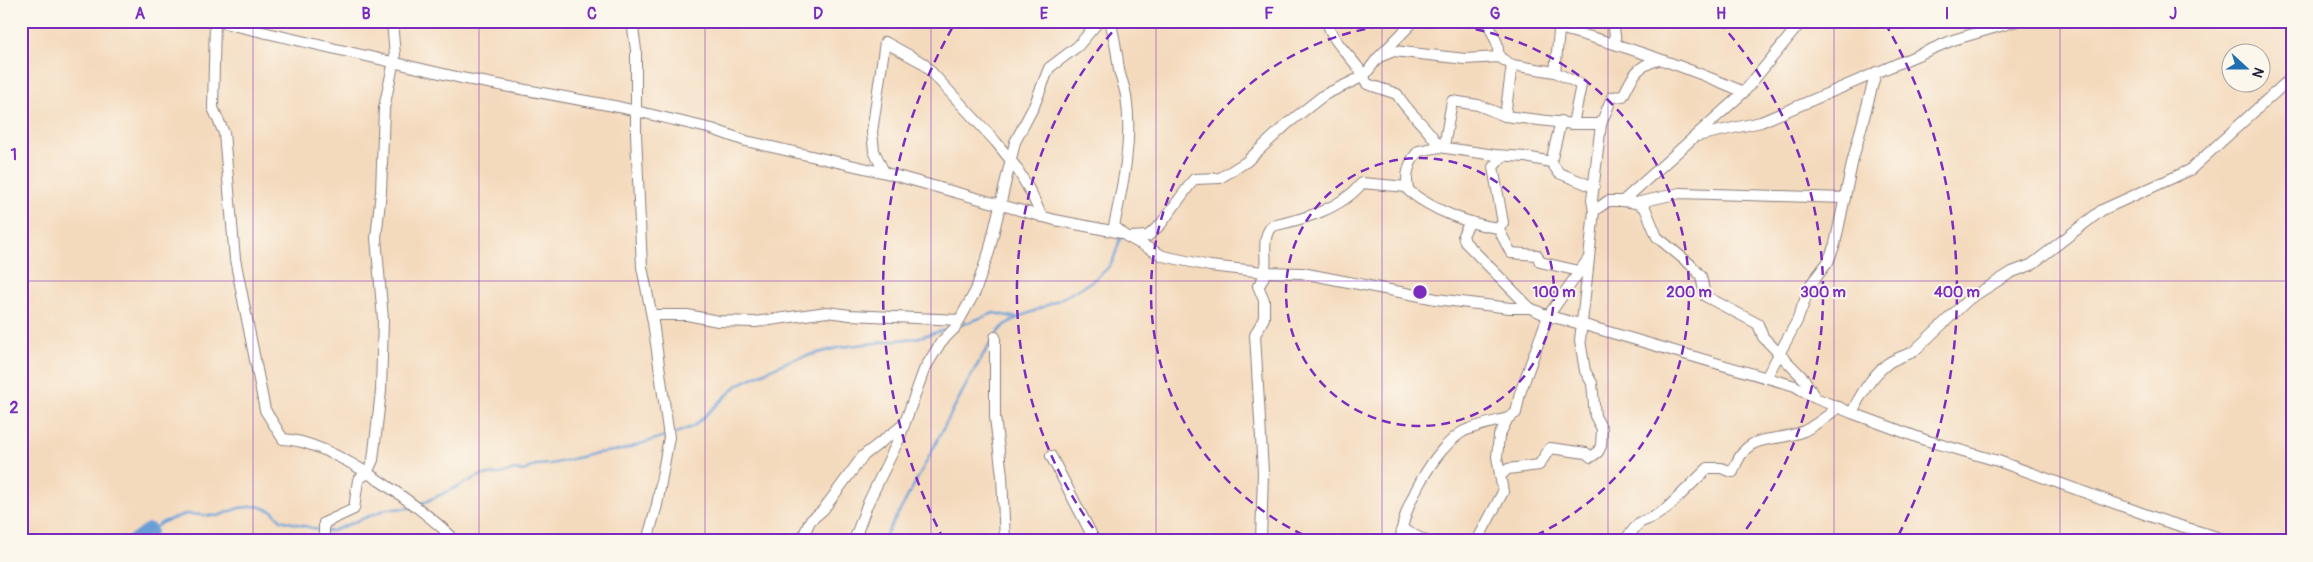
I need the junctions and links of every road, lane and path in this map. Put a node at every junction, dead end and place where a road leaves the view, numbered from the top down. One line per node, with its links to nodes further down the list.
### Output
1 (215, 21): 17 (street); 63 (street)
2 (392, 21): 17 (street)
3 (632, 21): 24 (street)
4 (1099, 21): 32 (street)
5 (1110, 21): 45 (street)
6 (1327, 21): 21 (street)
7 (1414, 21): 15 (street)
8 (1487, 21): 14 (street)
9 (1617, 21): 13 (street)
10 (1802, 21): 23 (street)
11 (2017, 21): 20 (street)
12 (1559, 25): 13 (street); 19 (street)
13 (1616, 44): 16 (street)
14 (1498, 57): 15 (street); 18 (street)
15 (1377, 59): 21 (street)
16 (1658, 60): 23 (street); 28 (street)
17 (394, 63): 24 (street); 63 (street)
18 (1512, 64): 19 (street); 25 (street)
19 (1555, 72): 27 (street)
20 (1876, 72): 29 (street); 37 (street)
21 (1364, 76): 30 (street); 45 (street)
22 (2292, 77): 59 (street)
23 (1744, 92): 29 (street)
24 (636, 111): 34 (street); 50 (street)
25 (1505, 116): 26 (street); 30 (street)
26 (1561, 121): 27 (street); 33 (street)
27 (1573, 124): 28 (street)
28 (1601, 124): 36 (street)
29 (1696, 136): 38 (street)
30 (1441, 147): 31 (street); 35 (street)
31 (1503, 156): 33 (street); 44 (street)
32 (1010, 160): 34 (street); 40 (street); 42 (street)
33 (1552, 162): 36 (street)
34 (884, 172): 40 (street)
35 (1407, 187): 43 (street); 48 (street)
36 (1594, 187): 41 (street)
37 (1845, 198): 39 (street); 55 (street)
38 (1623, 202): 39 (street); 41 (street)
39 (1636, 203): 55 (street)
40 (1000, 205): 42 (street); 52 (street)
41 (1594, 211): 46 (street)
42 (1042, 217): 45 (street)
43 (1470, 222): 44 (street); 49 (street)
44 (1498, 228): 47 (street)
45 (1126, 235): 48 (street)
46 (1589, 258): 47 (street); 53 (street)
47 (1579, 270): 51 (street)
48 (1264, 272): 49 (street); 75 (street)
49 (1530, 308): 51 (street)
50 (652, 315): 52 (street); 70 (street)
51 (1548, 316): 53 (street); 60 (street)
52 (959, 320): 61 (street)
53 (1581, 324): 56 (street); 64 (street)
54 (995, 337): 73 (street)
55 (1778, 353): 56 (street); 57 (street)
56 (1766, 378): 57 (street)
57 (1815, 398): 58 (street)
58 (1839, 407): 59 (street); 79 (street)
59 (1852, 413): 80 (street)
60 (1508, 418): 64 (street); 67 (street)
61 (904, 425): 71 (street); 72 (street)
62 (1050, 456): 74 (street)
63 (367, 473): 68 (street); 69 (street)
64 (1501, 475): 78 (street)
65 (21, 497): 66 (street)
66 (21, 503)
67 (1402, 529): 76 (street); 77 (street)
68 (324, 541)
69 (456, 541)
70 (647, 541)
71 (801, 541)
72 (854, 541)
73 (1005, 541)
74 (1095, 541)
75 (1261, 541)
76 (1401, 541)
77 (1426, 541)
78 (1477, 541)
79 (1624, 541)
80 (2230, 541)

